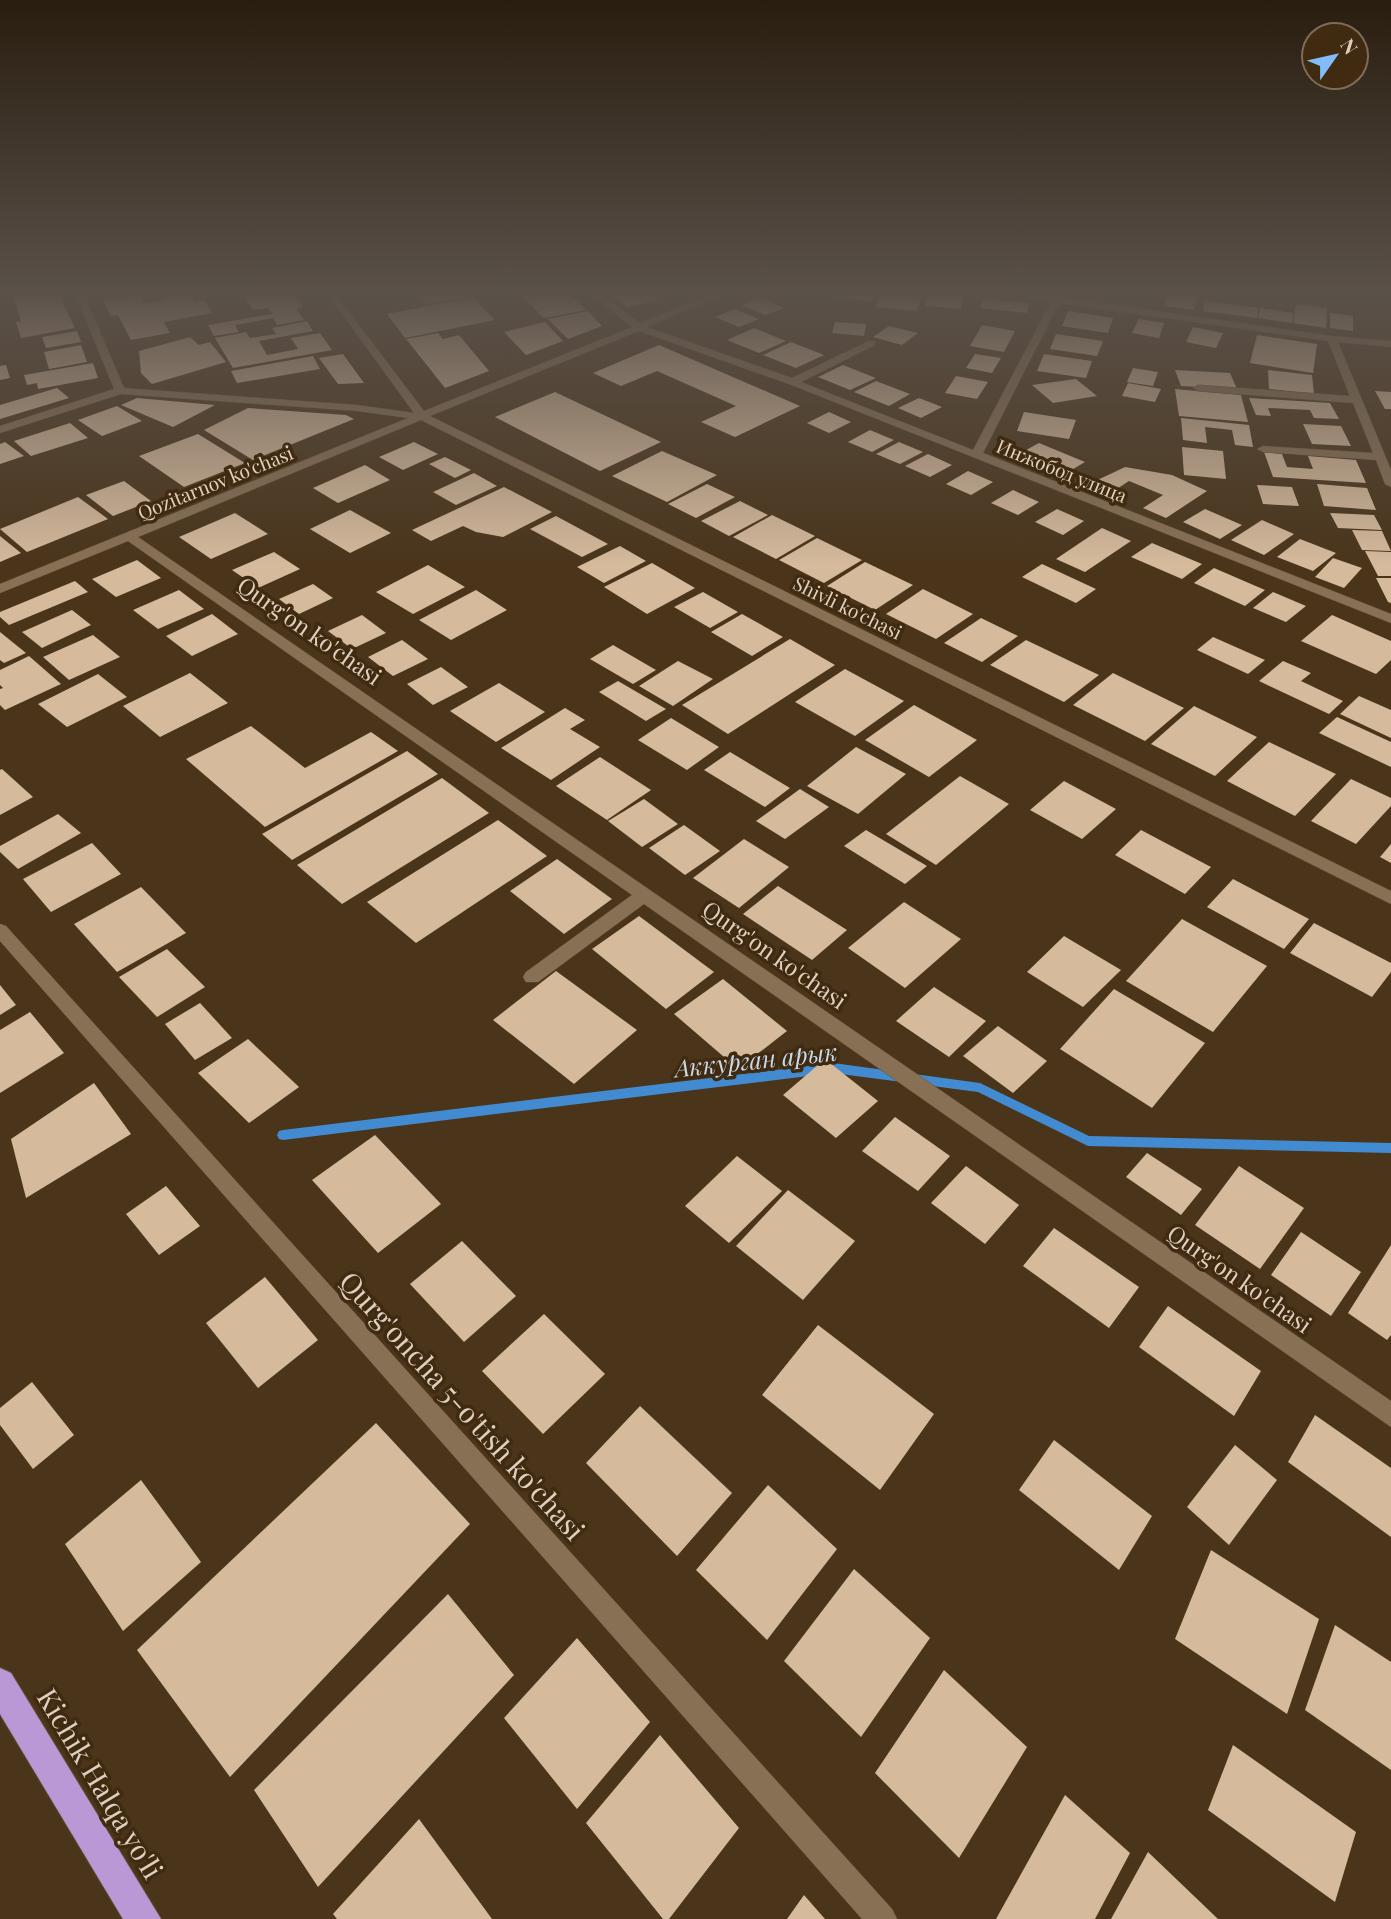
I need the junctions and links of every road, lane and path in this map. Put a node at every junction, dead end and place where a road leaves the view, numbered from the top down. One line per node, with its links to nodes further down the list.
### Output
1 (118, 386): 8 (street)
2 (400, 386): 10 (street, Shivli ko'chasi)
3 (500, 386): 10 (street, Qozitarnov ko'chasi)
4 (802, 386): 13 (street, Инжобод улица)
5 (1013, 386): 13 (street)
6 (1351, 386): 9 (street)
7 (1198, 388): 9 (street)
8 (120, 391): 10 (street); 11 (street)
9 (1357, 401): 14 (street)
10 (423, 417): 16 (street, Qozitarnov ko'chasi); 20 (street, Shivli ko'chasi)
11 (0, 430)
12 (1263, 449): 14 (street)
13 (976, 455): 18 (street, Инжобод улица)
14 (1380, 457): 15 (street)
15 (1391, 484)
16 (129, 536): 17 (street, Qozitarnov ko'chasi); 19 (street, Qurg'on ko'chasi)
17 (0, 589)
18 (1391, 619)
19 (644, 895): 22 (street); 23 (street, Qurg'on ko'chasi)
20 (1391, 898)
21 (0, 930): 26 (street, Qurg'oncha 5-o'tish ko'chasi)
22 (532, 977)
23 (1391, 1415)
24 (0, 1684): 25 (highway, Kichik Halqa yo'li)
25 (143, 1919)
26 (882, 1919)

